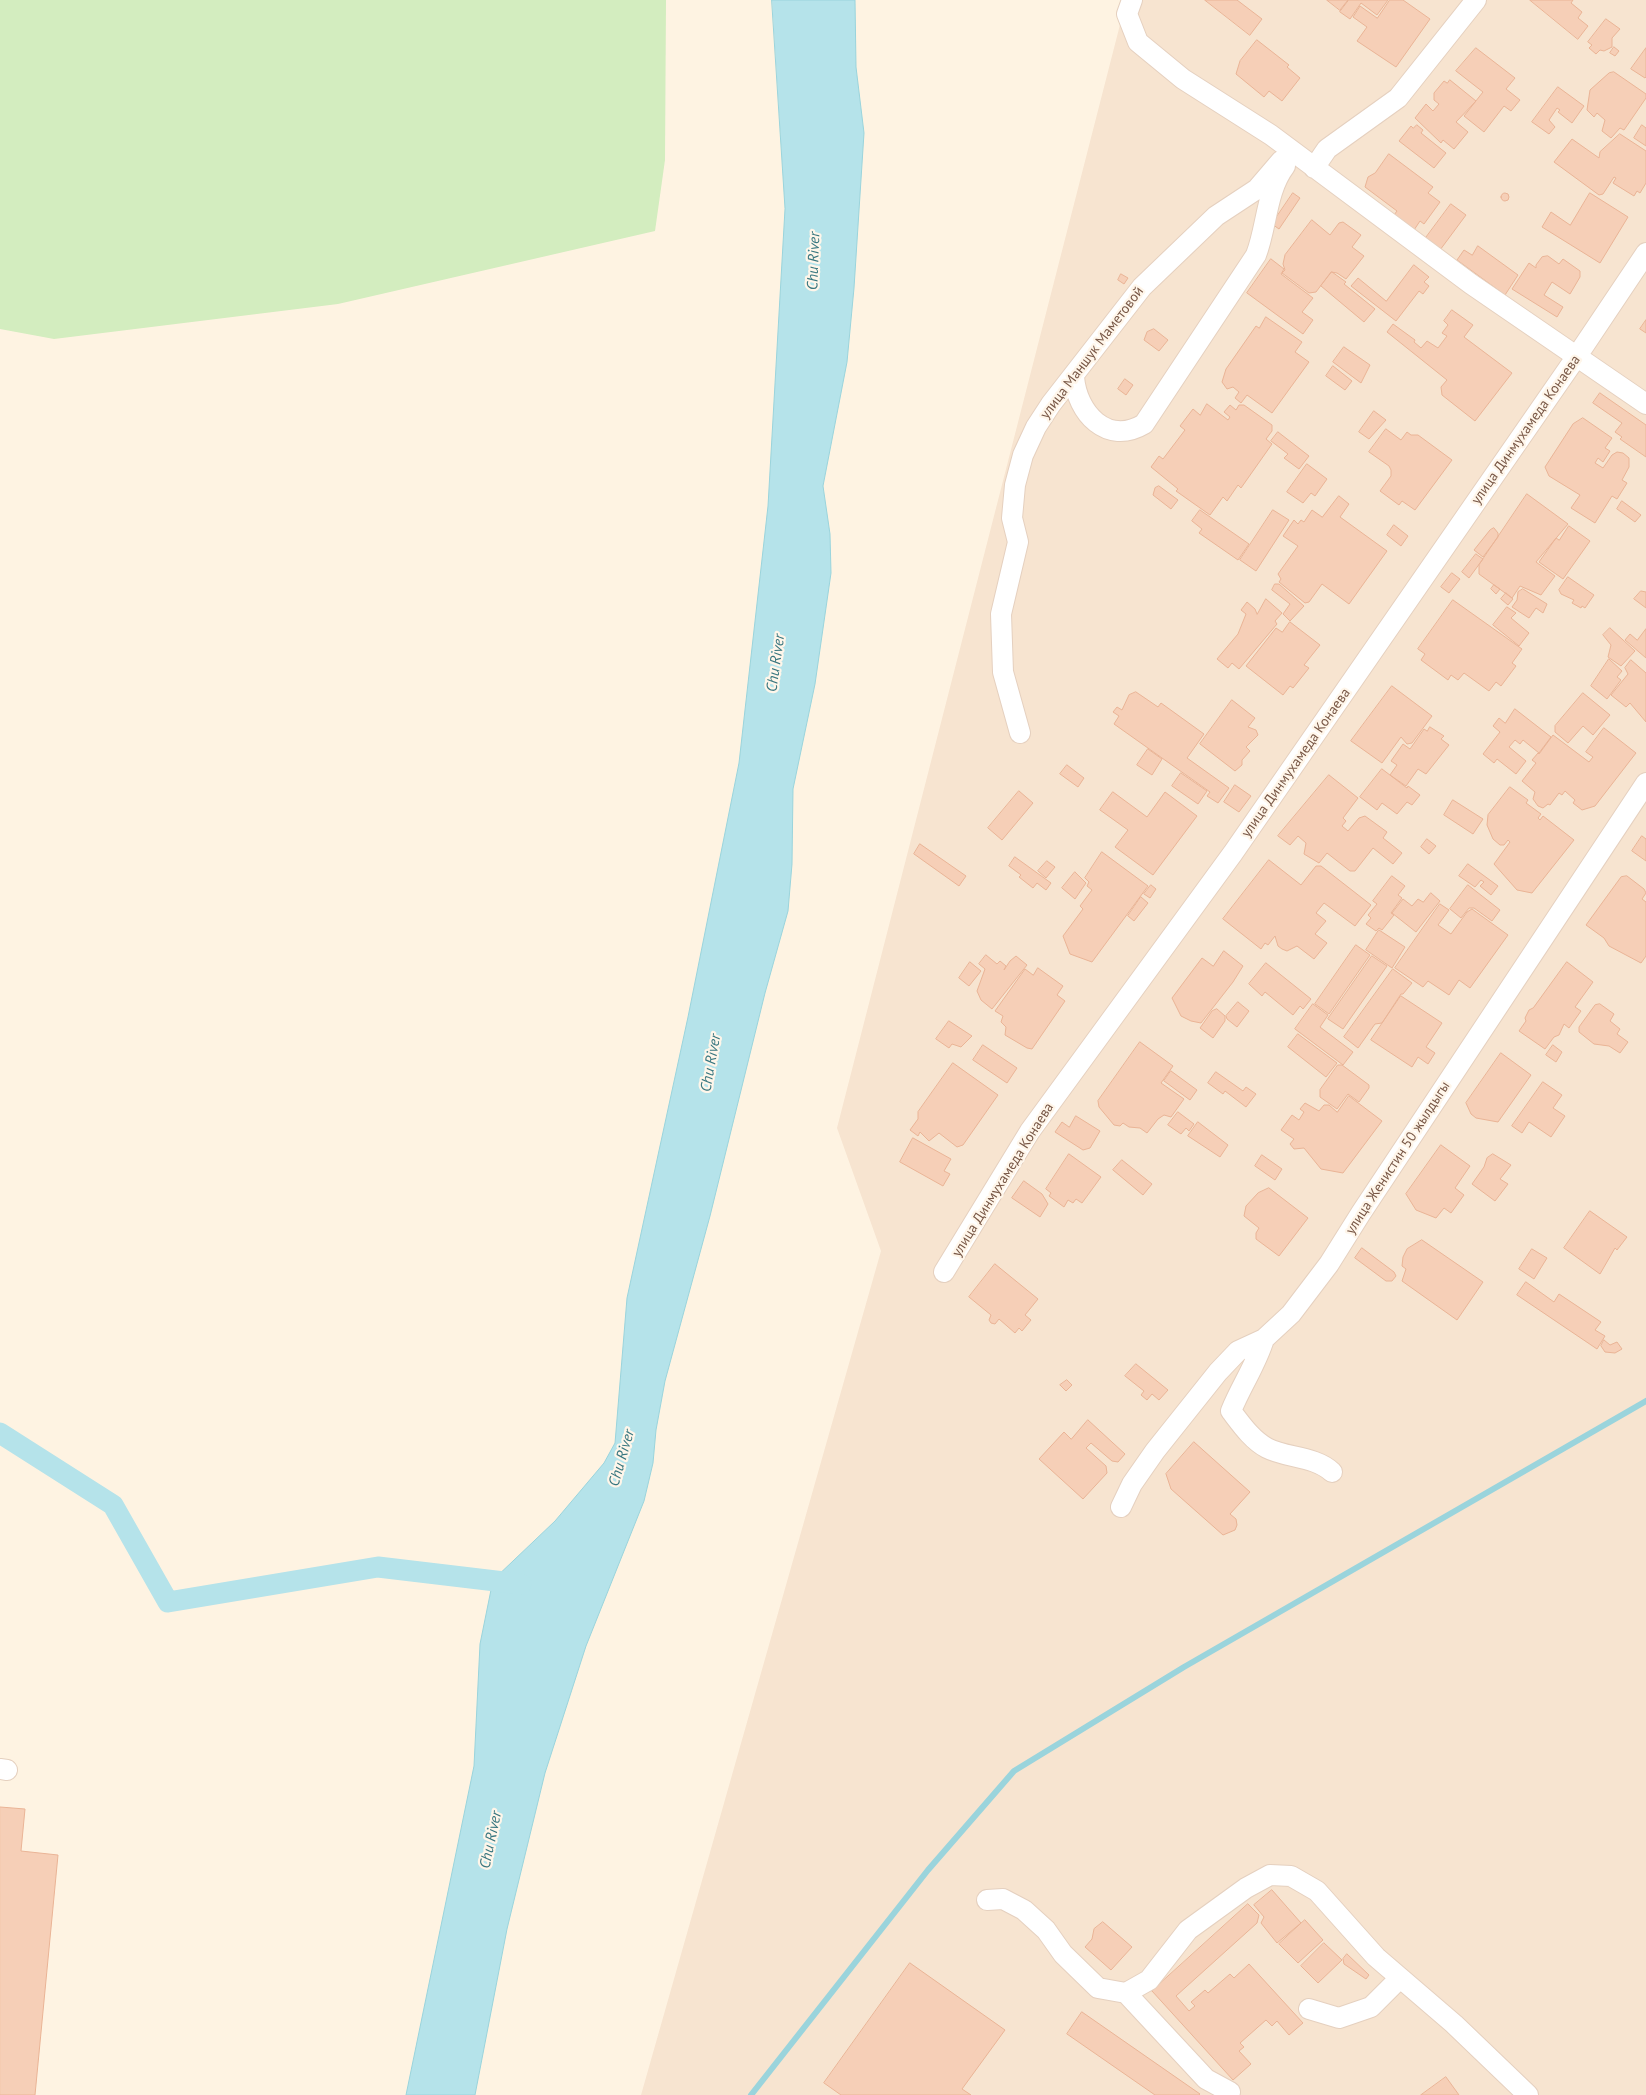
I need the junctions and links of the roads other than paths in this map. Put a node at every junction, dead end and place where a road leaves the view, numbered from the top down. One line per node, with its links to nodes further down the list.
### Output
1 (1132, 0): 3 (street)
2 (1476, 0): 4 (street)
3 (1295, 153): 4 (street); 7 (street, улица Маншук Маметовой); 7 (street)
4 (1314, 168): 6 (street)
5 (1646, 252): 6 (street, улица Динмухамеда Конаева)
6 (1577, 356): 8 (street); 11 (street, улица Динмухамеда Конаева)
7 (1074, 376): 9 (street, улица Маншук Маметовой)
8 (1646, 404)
9 (1020, 733)
10 (1646, 783): 12 (street, улица Женистин 50 жылдыгы)
11 (944, 1272)
12 (1264, 1339): 13 (street); 14 (street, улица Женистин 50 жылдыгы)
13 (1332, 1472)
14 (1121, 1507)
15 (987, 1900): 17 (street)
16 (1400, 1978): 17 (street); 18 (street); 20 (street)
17 (1126, 1993): 19 (street)
18 (1309, 2009)
19 (1230, 2092)
20 (1528, 2095)

